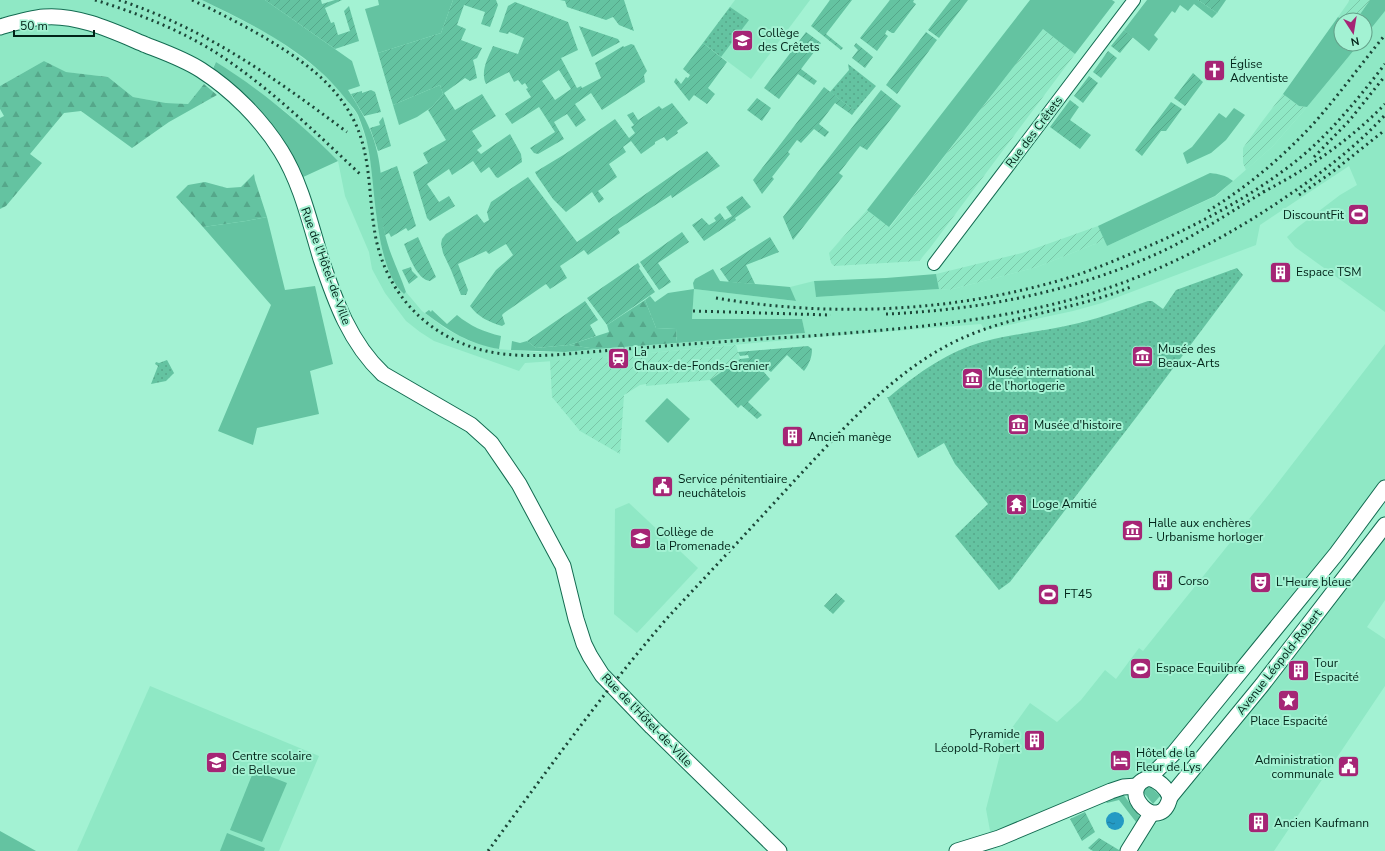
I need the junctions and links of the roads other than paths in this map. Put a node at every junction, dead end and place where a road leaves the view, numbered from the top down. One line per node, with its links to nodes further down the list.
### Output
1 (1134, 0): 3 (street, Rue des Crêtets)
2 (0, 27): 9 (main road, Rue de l'Hôtel-de-Ville)
3 (934, 264)
4 (1385, 488): 6 (main road, Avenue Léopold-Robert)
5 (1385, 525): 7 (main road, Avenue Léopold-Robert)
6 (1143, 782): 7 (main road); 8 (main road); 10 (main road)
7 (1170, 797): 8 (main road)
8 (1151, 814): 11 (main road)
9 (779, 851)
10 (958, 851)
11 (1128, 851)

